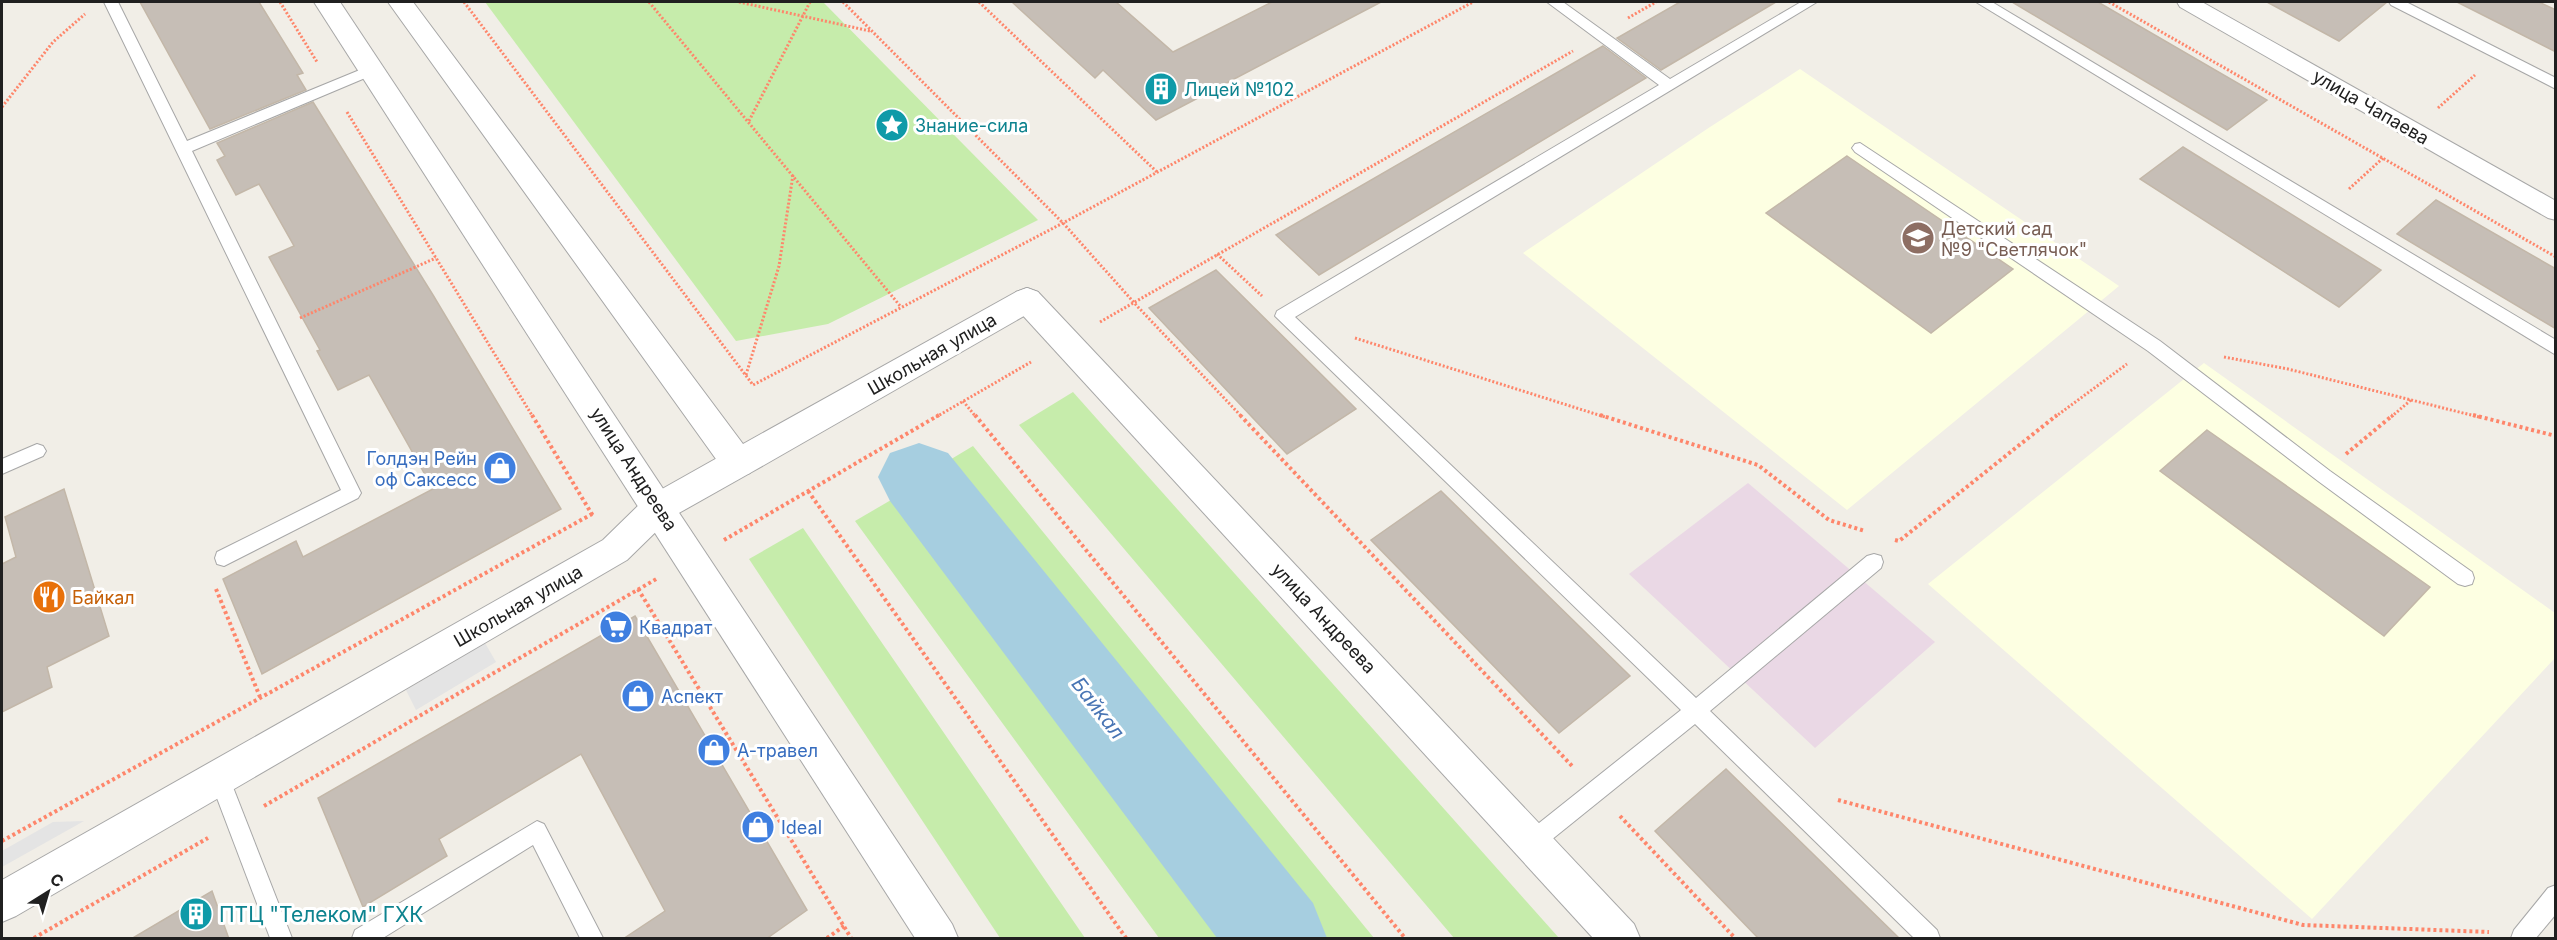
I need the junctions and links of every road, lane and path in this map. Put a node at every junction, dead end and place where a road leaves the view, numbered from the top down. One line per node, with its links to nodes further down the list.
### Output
1 (111, 2): 30 (lane)
2 (280, 2): 26 (path)
3 (327, 2): 23 (street, улица Андреева)
4 (400, 2): 52 (street)
5 (464, 2): 47 (path)
6 (649, 2): 28 (path)
7 (739, 2): 20 (path)
8 (810, 2): 20 (path)
9 (843, 2): 21 (path)
10 (979, 2): 31 (path)
11 (1473, 2): 31 (path)
12 (1656, 2): 22 (path)
13 (1810, 2): 25 (lane)
14 (1983, 2): 46 (lane)
15 (2109, 2): 36 (path)
16 (2187, 2): 33 (street, улица Чапаева)
17 (2396, 2): 24 (lane)
18 (1554, 3): 22 (lane)
19 (92, 8): 27 (path)
20 (804, 15): 21 (path); 28 (path)
21 (872, 32): 34 (path)
22 (1601, 34): 25 (lane); 35 (path)
23 (372, 70): 26 (lane); 56 (street, улица Андреева)
24 (2556, 84)
25 (1669, 85): 41 (lane)
26 (332, 87): 30 (lane); 37 (path)
27 (2, 107)
28 (749, 121): 32 (path)
29 (1860, 148): 45 (lane)
30 (183, 149): 42 (lane)
31 (1157, 172): 34 (path)
32 (793, 175): 40 (path); 47 (path)
33 (2556, 212)
34 (1063, 223): 39 (path); 40 (path)
35 (1217, 254): 39 (path); 41 (path)
36 (2556, 257)
37 (436, 258): 42 (path); 57 (path)
38 (1027, 300): 44 (street, улица Андреева); 52 (street, Школьная улица)
39 (1134, 303): 44 (path); 69 (path)
40 (901, 307): 47 (path)
41 (1283, 316): 67 (lane)
42 (272, 331): 61 (lane)
43 (1351, 337): 58 (path)
44 (1068, 341): 49 (path); 73 (street, улица Андреева)
45 (2154, 346): 48 (path); 54 (lane); 59 (path)
46 (2556, 349)
47 (746, 375)
48 (2411, 400): 50 (path); 54 (path)
49 (963, 401): 55 (path); 86 (path)
50 (2556, 436)
51 (37, 451): 53 (lane)
52 (738, 463): 56 (street, Школьная улица)
53 (2, 467)
54 (2325, 476): 64 (lane)
55 (808, 490): 62 (path); 85 (path)
56 (658, 508): 60 (street, Школьная улица); 62 (street, улица Андреева)
57 (592, 514): 60 (path); 66 (path)
58 (1869, 532)
59 (1889, 538)
60 (615, 550): 65 (path); 68 (street, Школьная улица)
61 (224, 558): 66 (path)
62 (692, 558): 65 (path); 84 (street, улица Андреева)
63 (1874, 562): 67 (lane)
64 (2465, 578)
65 (638, 589): 71 (path); 76 (path)
66 (260, 698): 72 (path)
67 (1696, 711): 69 (lane); 89 (lane)
68 (219, 777): 71 (lane); 75 (street, Школьная улица)
69 (1596, 791): 73 (lane); 88 (path)
70 (1836, 799): 77 (path)
71 (236, 822): 78 (path); 79 (lane)
72 (2, 841)
73 (1532, 842): 87 (street, улица Андреева)
74 (2556, 896): 77 (lane)
75 (2, 902)
76 (844, 926): 82 (path); 83 (path)
77 (2524, 936)
78 (34, 939)
79 (281, 939)
80 (363, 939): 81 (lane)
81 (592, 939)
82 (827, 939)
83 (851, 939)
84 (938, 939)
85 (1126, 939)
86 (1405, 939)
87 (1620, 939)
88 (1735, 939)
89 (1929, 939)

